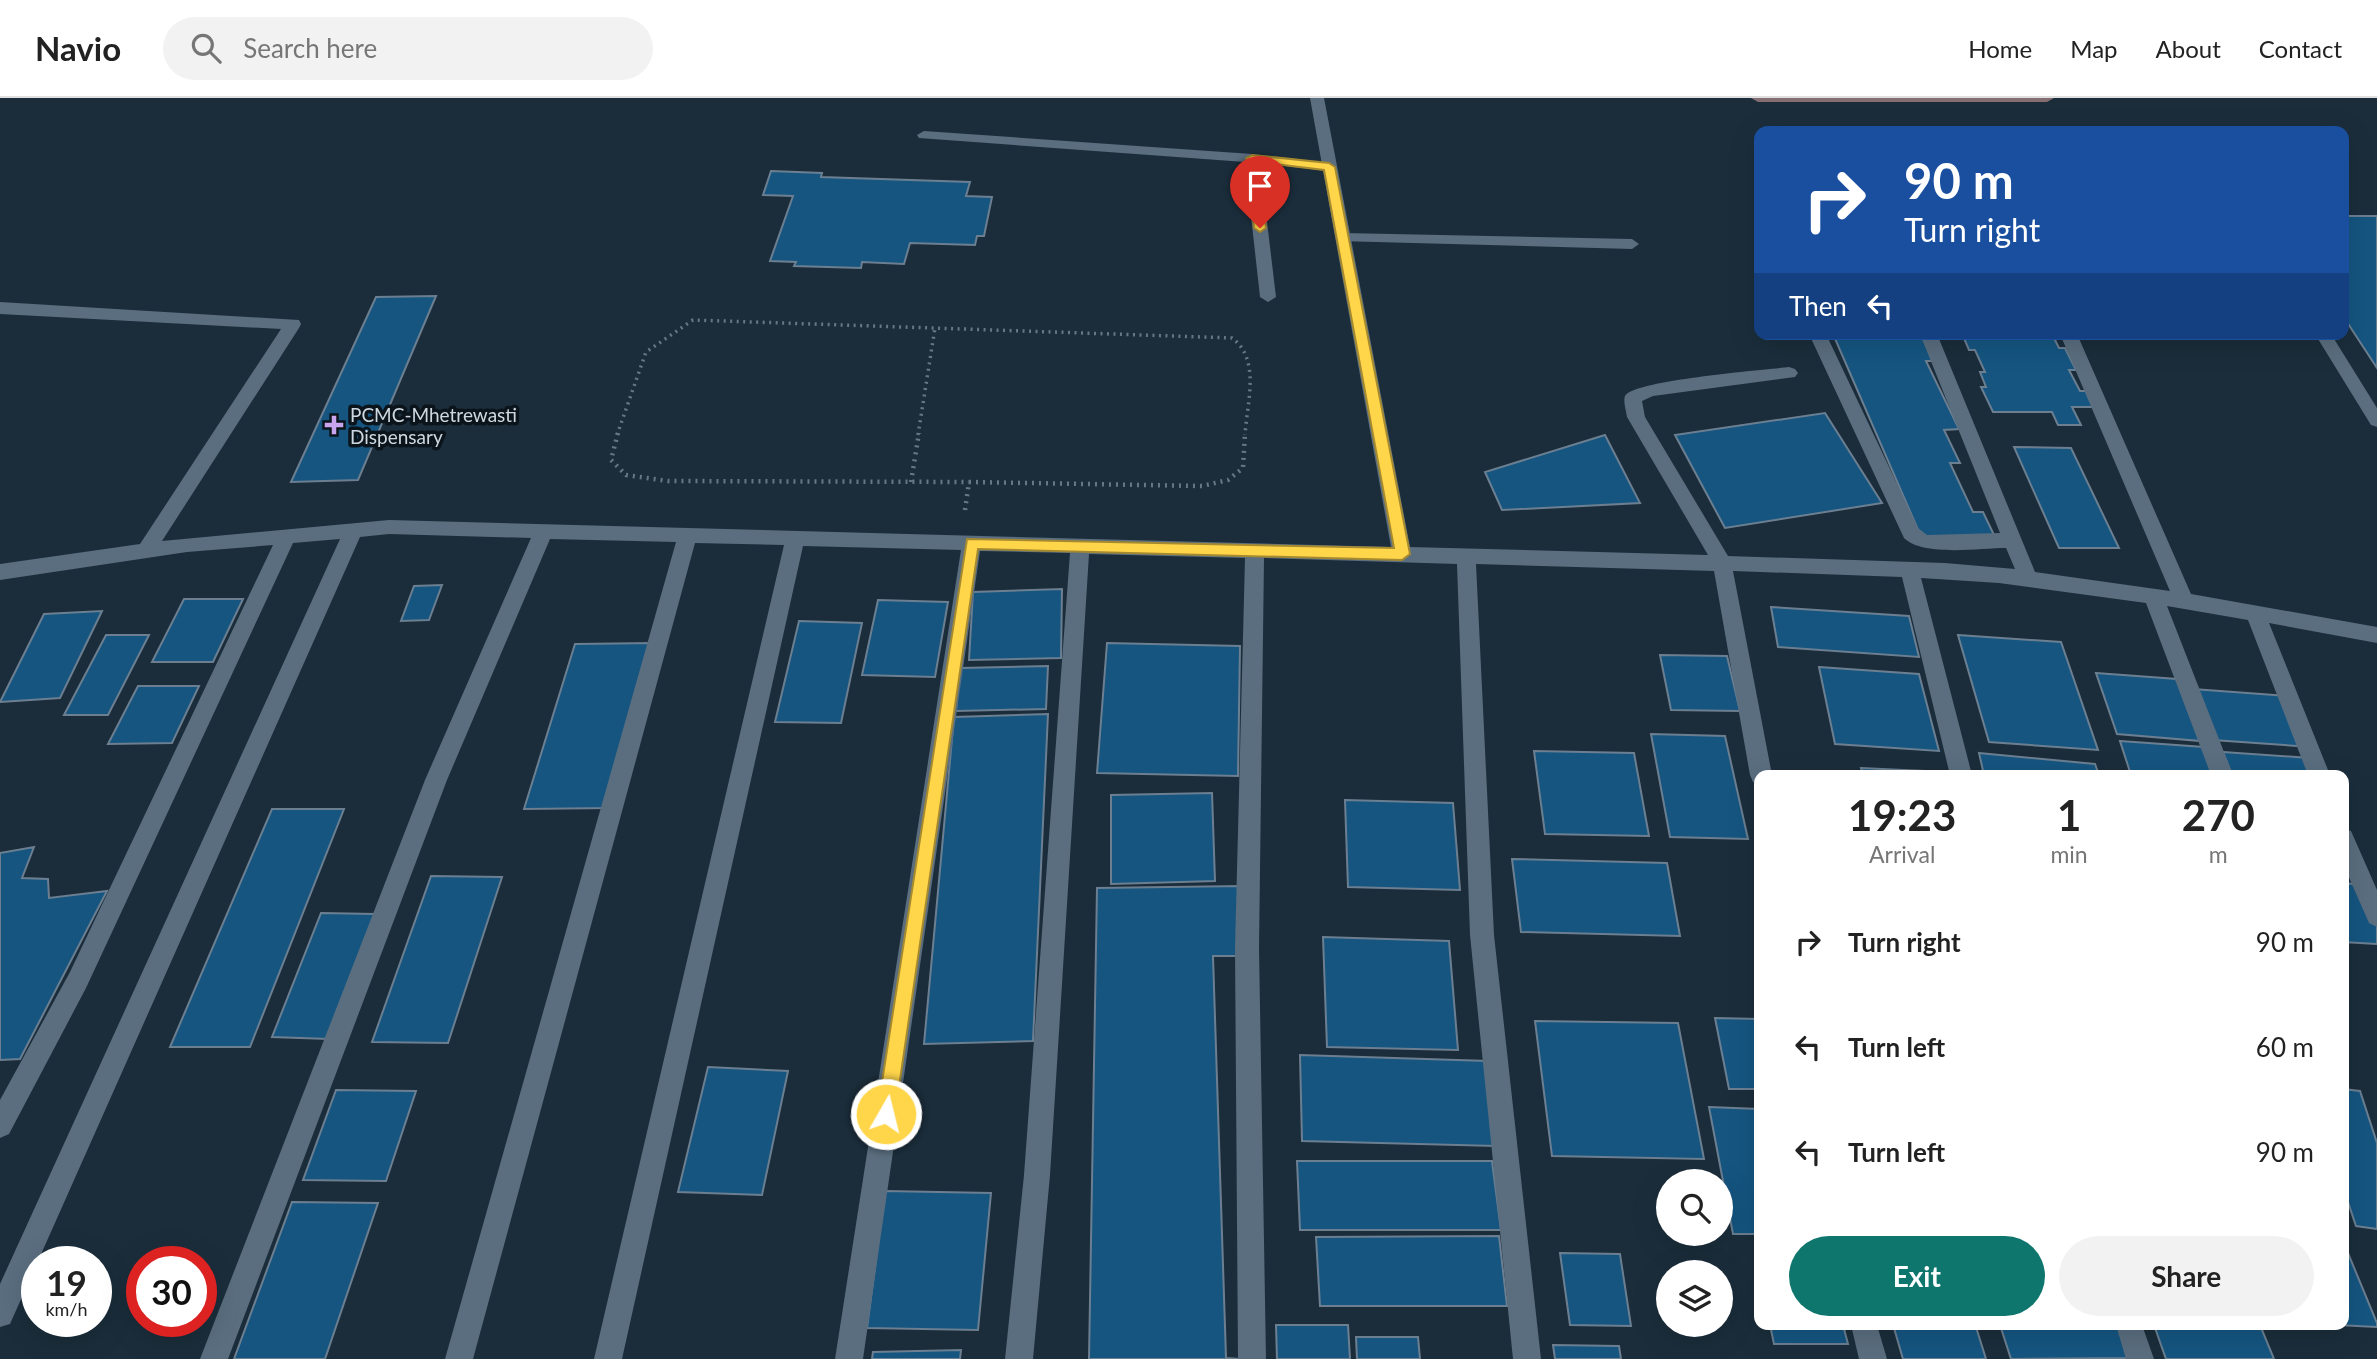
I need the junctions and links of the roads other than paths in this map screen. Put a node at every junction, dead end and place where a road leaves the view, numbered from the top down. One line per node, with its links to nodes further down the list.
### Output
1 (1317, 98): 6 (street)
2 (1758, 98): 3 (street)
3 (2047, 98)
4 (925, 135): 5 (lane)
5 (1252, 158): 6 (lane); 9 (lane)
6 (1329, 167): 7 (street)
7 (1343, 238): 8 (lane); 27 (street)
8 (1632, 244)
9 (1269, 297)
10 (0, 308): 26 (street)
11 (1820, 340): 22 (street)
12 (1931, 340): 22 (street)
13 (2071, 340): 34 (street)
14 (2327, 340): 16 (lane)
15 (1789, 373): 29 (street)
16 (2377, 421)
17 (353, 531): 18 (street); 20 (street); 44 (street)
18 (544, 532): 19 (street); 47 (street)
19 (688, 535): 21 (street); 48 (street)
20 (287, 536): 26 (street); 43 (street)
21 (795, 538): 23 (street); 49 (street)
22 (2014, 540): 32 (street)
23 (966, 543): 24 (street); 50 (street)
24 (1080, 545): 25 (street); 51 (street)
25 (1255, 550): 27 (street); 52 (street)
26 (146, 551): 30 (street)
27 (1402, 554): 28 (street)
28 (1466, 556): 29 (street); 53 (street)
29 (1722, 563): 31 (street); 37 (street)
30 (0, 572)
31 (1910, 572): 32 (street); 38 (street)
32 (2028, 578): 33 (street)
33 (2153, 596): 34 (street); 39 (street)
34 (2184, 600): 35 (street)
35 (2255, 613): 36 (street); 40 (street)
36 (2377, 635)
37 (1760, 770)
38 (1960, 770)
39 (2220, 770)
40 (2317, 770)
41 (2349, 852): 42 (street)
42 (2377, 916)
43 (0, 1125)
44 (0, 1314)
45 (1865, 1330): 54 (street)
46 (2131, 1330): 55 (street)
47 (214, 1359)
48 (459, 1359)
49 (608, 1359)
50 (849, 1359)
51 (1019, 1359)
52 (1252, 1359)
53 (1527, 1359)
54 (1873, 1359)
55 (2140, 1359)

